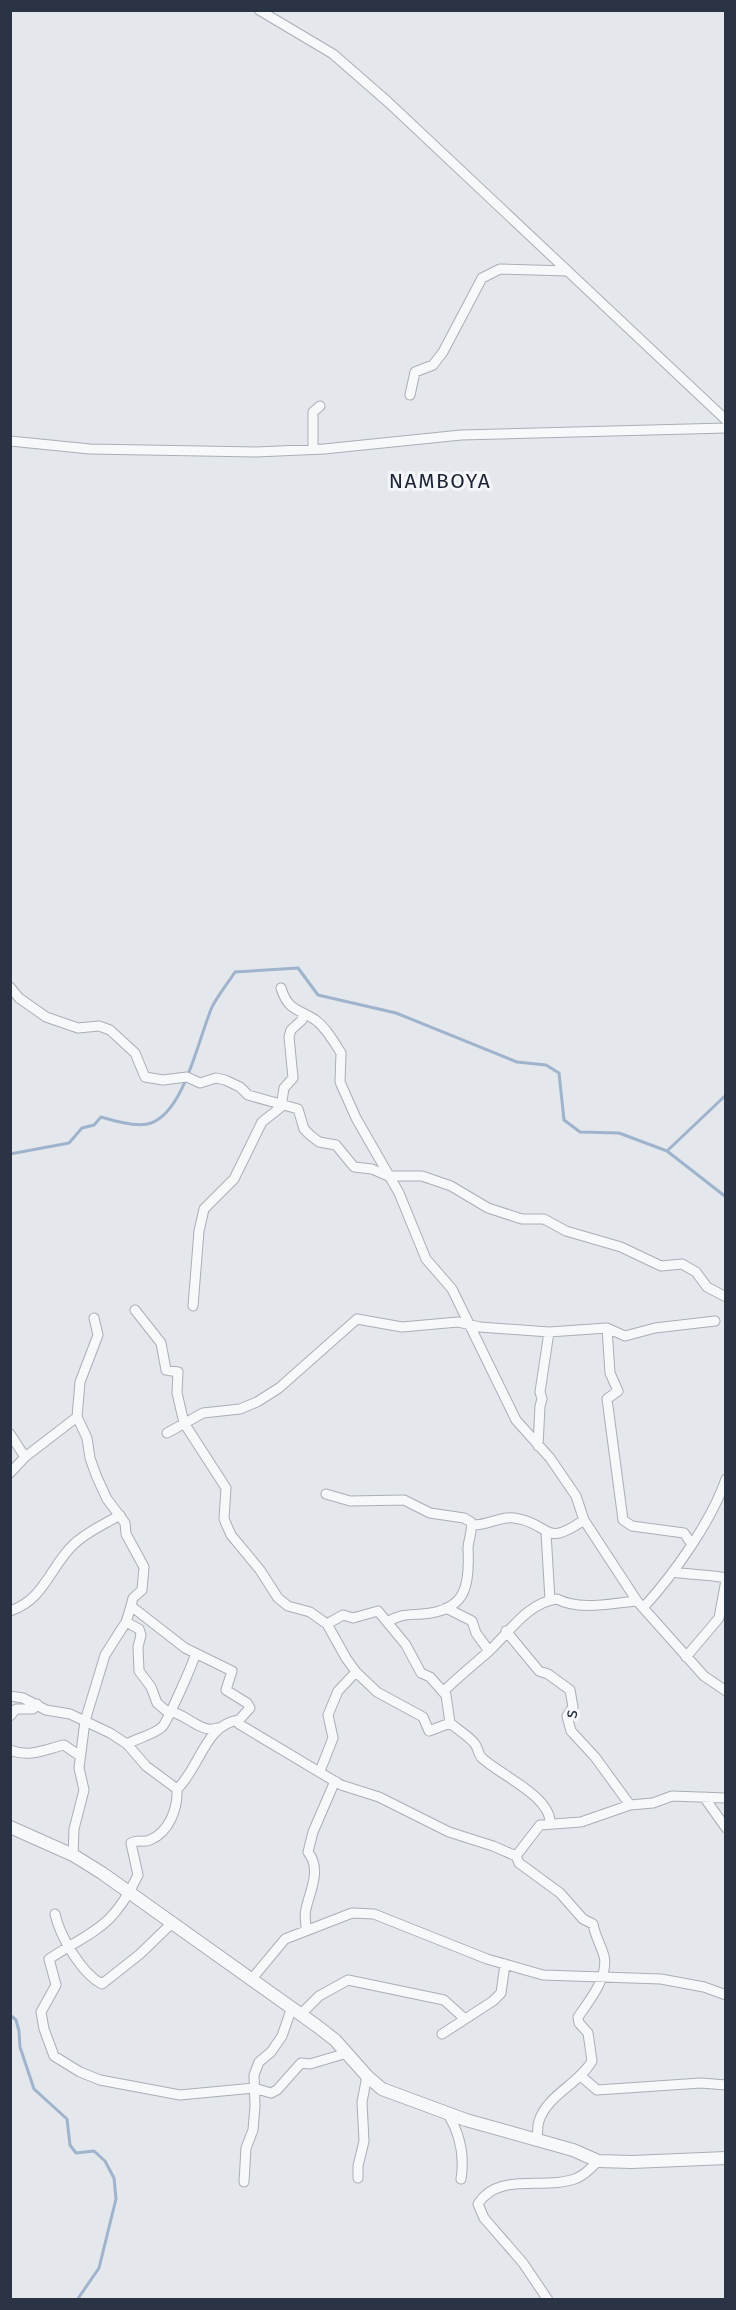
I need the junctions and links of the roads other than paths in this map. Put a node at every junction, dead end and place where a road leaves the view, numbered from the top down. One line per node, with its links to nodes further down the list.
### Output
1 (259, 10): 2 (street)
2 (568, 271): 3 (street); 5 (street)
3 (410, 395)
4 (320, 406): 8 (street)
5 (726, 420)
6 (726, 428): 8 (street)
7 (10, 441): 8 (street)
8 (313, 449)
9 (10, 987): 12 (street)
10 (280, 988): 11 (street)
11 (303, 1015): 12 (street); 13 (street)
12 (283, 1103): 13 (street); 15 (street)
13 (388, 1176): 14 (street); 19 (street)
14 (726, 1297)
15 (193, 1306)
16 (135, 1310): 23 (street)
17 (94, 1318): 22 (street)
18 (716, 1321): 20 (street)
19 (468, 1324): 21 (street); 23 (street); 26 (street)
20 (607, 1328): 21 (street); 35 (street)
21 (549, 1332): 26 (street)
22 (77, 1417): 27 (street); 31 (street)
23 (184, 1423): 24 (street); 45 (street)
24 (167, 1433)
25 (10, 1434): 27 (street)
26 (538, 1446): 32 (street)
27 (25, 1457): 28 (street)
28 (10, 1473)
29 (726, 1479): 35 (street)
30 (326, 1494): 33 (street)
31 (120, 1515): 40 (street); 42 (street)
32 (584, 1520): 34 (street); 39 (street)
33 (472, 1525): 34 (street); 41 (street)
34 (546, 1533): 38 (street)
35 (690, 1543): 36 (street)
36 (673, 1572): 37 (street); 39 (street)
37 (726, 1579): 49 (street)
38 (550, 1600): 39 (street); 46 (street)
39 (640, 1605): 49 (street)
40 (131, 1606): 43 (street); 48 (street)
41 (446, 1608): 44 (street); 47 (street)
42 (10, 1611)
43 (126, 1622): 56 (street); 58 (street)
44 (387, 1622): 45 (street); 52 (street)
45 (327, 1624): 50 (street)
46 (506, 1631): 47 (street); 69 (street, s)
47 (489, 1651): 52 (street)
48 (195, 1654): 56 (street); 57 (street)
49 (686, 1657): 51 (street)
50 (356, 1672): 59 (street); 64 (street)
51 (726, 1691)
52 (443, 1692): 59 (street)
53 (10, 1697): 54 (street); 55 (street)
54 (37, 1704): 55 (street); 58 (street)
55 (13, 1713)
56 (171, 1713): 60 (street); 61 (street)
57 (238, 1720): 60 (street); 64 (street)
58 (85, 1721): 61 (street); 63 (street)
59 (450, 1723): 70 (street)
60 (217, 1728): 66 (street)
61 (127, 1744): 66 (street)
62 (10, 1750): 63 (street)
63 (81, 1756): 73 (street)
64 (320, 1771): 65 (street)
65 (335, 1781): 74 (street); 78 (street)
66 (177, 1789): 75 (street)
67 (704, 1797): 68 (street); 69 (street); 72 (street)
68 (726, 1798)
69 (630, 1805): 70 (street)
70 (550, 1823): 74 (street)
71 (10, 1827): 73 (street)
72 (726, 1828)
73 (72, 1855): 75 (street)
74 (516, 1856): 81 (street)
75 (130, 1892): 77 (street); 79 (street)
76 (55, 1914): 79 (street)
77 (173, 1922): 79 (street); 82 (street)
78 (306, 1929): 80 (street); 82 (street)
79 (70, 1945): 91 (street)
80 (505, 1965): 81 (street); 85 (street)
81 (602, 1976): 83 (street); 89 (street)
82 (251, 1980): 84 (street)
83 (726, 1995)
84 (296, 2010): 85 (street); 87 (street); 91 (street)
85 (465, 2019): 86 (street)
86 (442, 2034)
87 (346, 2053): 88 (street); 91 (street)
88 (367, 2076): 92 (street); 96 (street)
89 (582, 2077): 90 (street); 93 (street)
90 (726, 2085)
91 (254, 2088): 98 (street)
92 (448, 2114): 93 (street); 97 (street)
93 (537, 2140): 95 (street)
94 (726, 2158): 95 (street)
95 (598, 2161): 99 (street)
96 (358, 2178)
97 (461, 2179)
98 (244, 2182)
99 (548, 2300)

